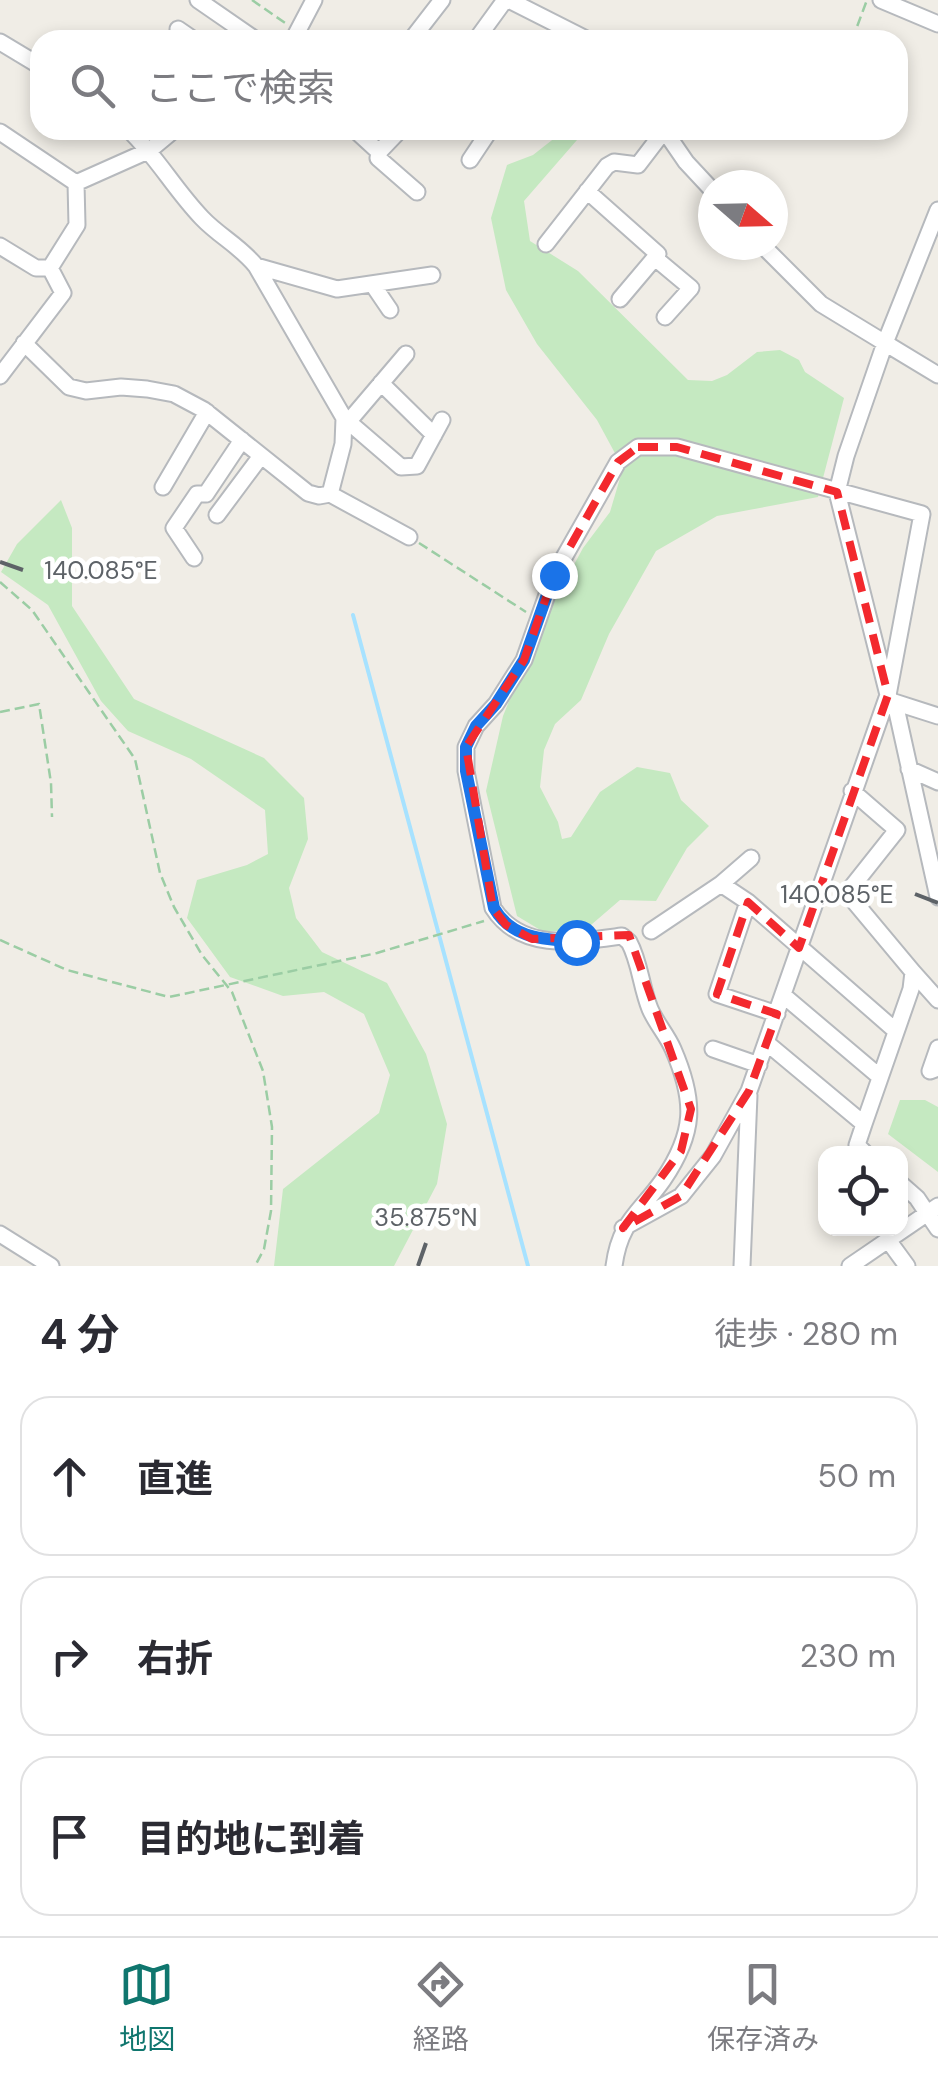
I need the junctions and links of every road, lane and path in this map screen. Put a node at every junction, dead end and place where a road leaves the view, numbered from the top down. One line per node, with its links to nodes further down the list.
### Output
1 (198, 0): 11 (street)
2 (252, 0): 12 (path)
3 (314, 0): 13 (street)
4 (442, 0): 14 (street)
5 (507, 0): 15 (street); 16 (street)
6 (867, 0): 17 (path)
7 (881, 0): 8 (street)
8 (938, 24)
9 (178, 28): 10 (street)
10 (181, 30)
11 (242, 30)
12 (288, 30)
13 (298, 30)
14 (419, 30)
15 (488, 30)
16 (568, 30)
17 (856, 30)
18 (0, 42): 19 (street)
19 (30, 60)
20 (0, 132): 32 (street)
21 (140, 140): 28 (street)
22 (162, 140): 28 (street)
23 (366, 140): 29 (street)
24 (390, 140): 29 (street)
25 (483, 140): 30 (street)
26 (657, 140): 33 (street)
27 (671, 140): 31 (street)
28 (150, 150): 32 (street); 40 (street)
29 (379, 152): 34 (street)
30 (470, 160)
31 (698, 175)
32 (76, 183): 41 (street)
33 (588, 191): 36 (street); 38 (street)
34 (417, 192)
35 (938, 210): 48 (street)
36 (546, 244)
37 (0, 246): 41 (street)
38 (655, 258): 44 (street); 46 (street)
39 (777, 260): 48 (street)
40 (256, 266): 43 (street); 54 (street)
41 (50, 268): 47 (street)
42 (432, 274): 43 (street)
43 (373, 285): 45 (street)
44 (620, 299)
45 (390, 310)
46 (665, 317)
47 (24, 343): 50 (street); 53 (street)
48 (885, 343): 51 (street); 58 (street)
49 (406, 354): 52 (street)
50 (1, 371)
51 (938, 375)
52 (381, 382): 54 (street); 54 (street)
53 (206, 412): 55 (street); 57 (street)
54 (346, 419): 59 (street)
55 (242, 440): 56 (street); 62 (street)
56 (262, 456): 59 (street); 60 (street)
57 (163, 488)
58 (836, 492): 64 (street); 65 (street); 65 (street)
59 (330, 494): 61 (street)
60 (217, 515)
61 (409, 537): 64 (path)
62 (194, 558)
63 (0, 582): 82 (path)
64 (538, 620): 77 (street)
65 (890, 698): 67 (street); 68 (street); 70 (street)
66 (0, 712): 71 (path)
67 (938, 716)
68 (909, 769): 69 (street); 73 (street)
69 (938, 782)
70 (852, 791): 80 (street); 81 (street)
71 (52, 817)
72 (751, 858): 74 (street)
73 (936, 881): 75 (street)
74 (722, 884): 76 (street); 78 (street)
75 (938, 897)
76 (748, 902): 80 (street); 85 (street)
77 (499, 917): 82 (path); 98 (street)
78 (652, 931)
79 (0, 940): 82 (path)
80 (799, 948): 83 (street); 86 (street)
81 (913, 972): 84 (street); 86 (street)
82 (226, 984): 103 (path)
83 (783, 995): 85 (street); 92 (street)
84 (938, 1000)
85 (777, 1014): 87 (street)
86 (896, 1031): 92 (street)
87 (768, 1044): 90 (street); 94 (street)
88 (938, 1048): 91 (street)
89 (713, 1050): 90 (street)
90 (759, 1065): 93 (street)
91 (938, 1068)
92 (880, 1077): 94 (street)
93 (749, 1091): 98 (street); 105 (street)
94 (864, 1124): 95 (street)
95 (857, 1146)
96 (908, 1190): 97 (street)
97 (933, 1210): 99 (street); 101 (street)
98 (623, 1228): 104 (street)
99 (938, 1230)
100 (0, 1234): 102 (street)
101 (888, 1240): 106 (street); 107 (street)
102 (51, 1266)
103 (255, 1266)
104 (614, 1266)
105 (742, 1266)
106 (850, 1266)
107 (907, 1266)

